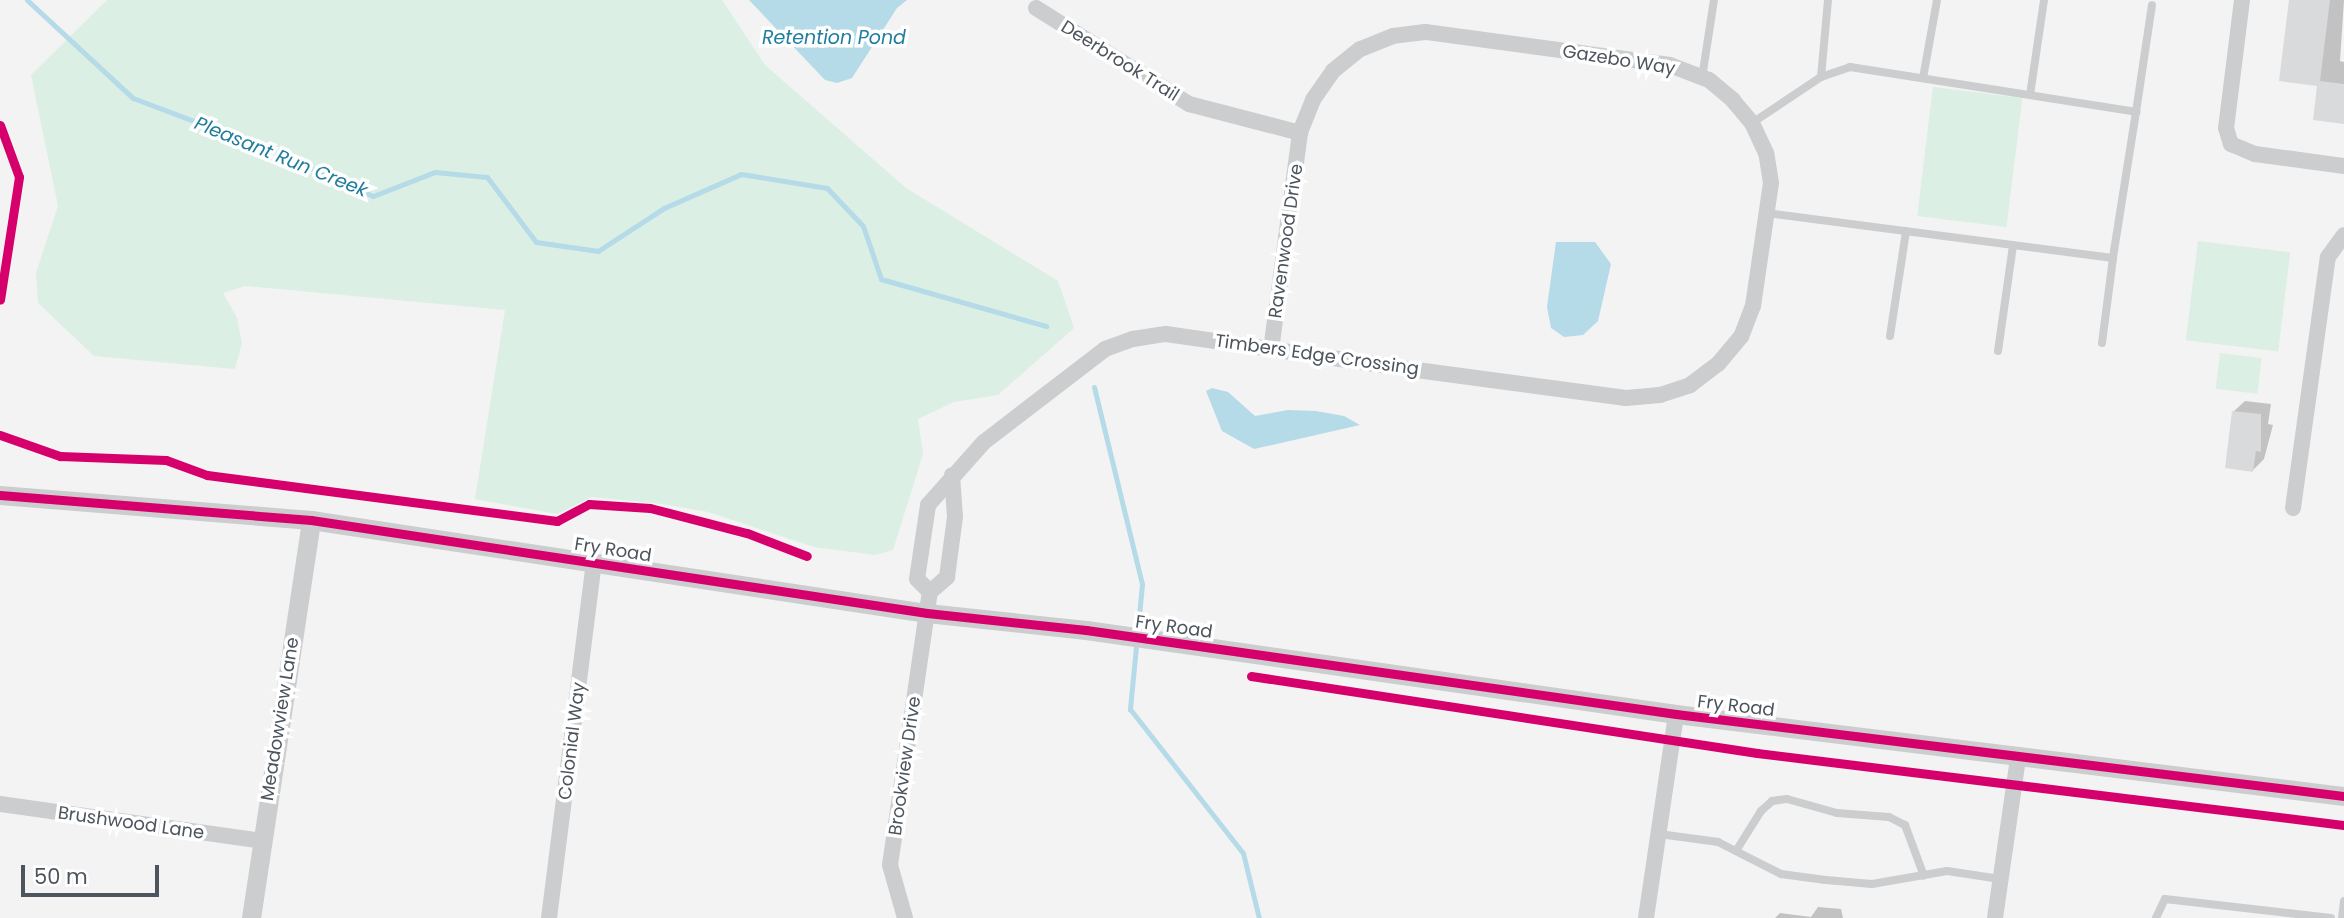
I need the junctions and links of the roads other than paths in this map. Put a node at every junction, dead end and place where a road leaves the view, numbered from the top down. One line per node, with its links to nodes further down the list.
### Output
1 (1714, 0): 9 (lane)
2 (1828, 0): 8 (lane)
3 (1937, 0): 10 (lane)
4 (2044, 0): 11 (lane)
5 (2242, 0): 15 (street)
6 (1032, 4): 14 (street, Deerbrook Trail)
7 (2152, 5): 12 (lane)
8 (1822, 77): 10 (lane); 13 (lane)
9 (1702, 78): 13 (street, Gazebo Way); 14 (street, Gazebo Way)
10 (1923, 78): 11 (lane)
11 (2030, 95): 12 (lane)
12 (2136, 112): 20 (lane)
13 (1752, 123): 16 (street, Gazebo Way)
14 (1300, 133): 23 (street, Ravenwood Drive)
15 (2344, 166)
16 (1767, 213): 17 (lane); 25 (street, Gazebo Way)
17 (1906, 231): 19 (lane); 21 (lane)
18 (2344, 235): 28 (street)
19 (2013, 245): 20 (lane); 24 (lane)
20 (2113, 258): 22 (lane)
21 (1890, 336)
22 (2102, 343)
23 (1271, 349): 25 (street, Timbers Edge Crossing); 26 (street, Timbers Edge Crossing)
24 (1998, 351)
25 (1718, 364)
26 (953, 475): 31 (street, Timbers Edge Crossing); 31 (street, Timbers Edge Crossing)
27 (0, 495): 29 (street, Fry Road)
28 (2293, 508)
29 (311, 520): 30 (street, Fry Road); 38 (street, Meadowview Lane)
30 (594, 563): 32 (street, Fry Road); 44 (street, Colonial Way)
31 (930, 592): 32 (street, Timbers Edge Crossing)
32 (927, 613): 33 (street, Fry Road); 45 (street, Brookview Drive)
33 (1676, 715): 34 (street, Fry Road); 37 (street)
34 (2018, 758): 35 (street, Fry Road); 41 (street)
35 (2344, 796)
36 (0, 804): 38 (street, Brushwood Lane)
37 (1659, 834): 39 (lane); 46 (street)
38 (261, 841): 43 (street, Meadowview Lane)
39 (1735, 851): 40 (lane); 40 (lane)
40 (1924, 876): 41 (lane)
41 (2000, 879): 47 (street)
42 (2344, 901): 50 (lane)
43 (251, 918)
44 (549, 918)
45 (905, 918)
46 (1646, 918)
47 (1995, 918)
48 (2156, 918): 49 (lane)
49 (2331, 918)
50 (2342, 918)

